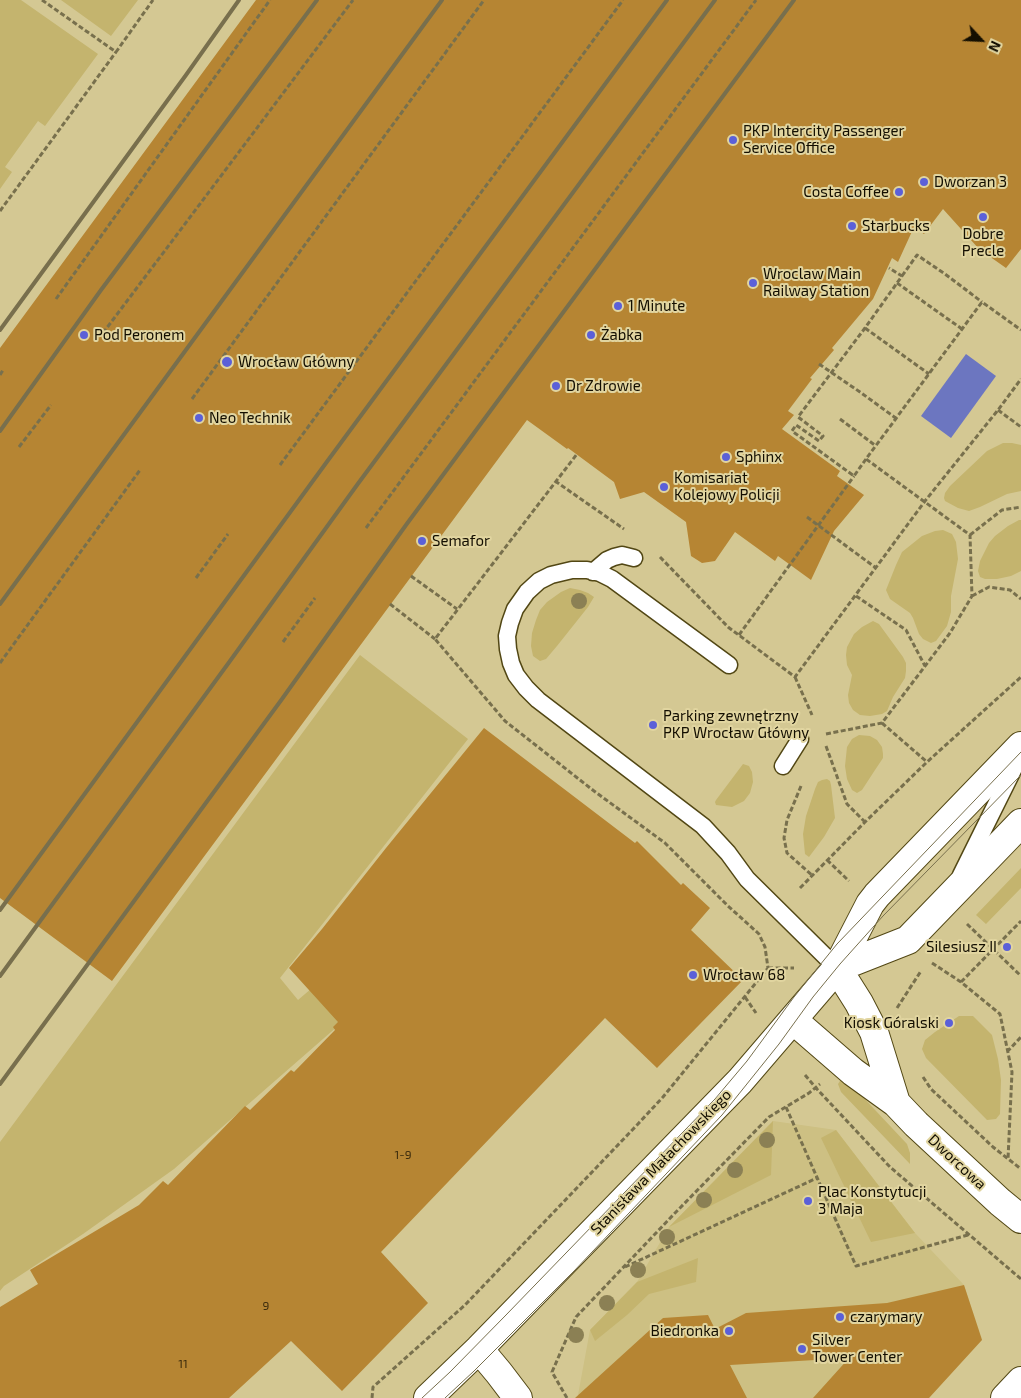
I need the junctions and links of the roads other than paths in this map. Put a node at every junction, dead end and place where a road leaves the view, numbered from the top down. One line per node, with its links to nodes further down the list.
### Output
1 (634, 558): 2 (lane)
2 (593, 572): 3 (lane); 10 (lane)
3 (729, 665)
4 (800, 739): 7 (lane)
5 (1021, 746): 10 (street, Stanisława Małachowskiego)
6 (1021, 754): 9 (lane)
7 (783, 766)
8 (1021, 823): 9 (street)
9 (950, 897): 10 (street)
10 (837, 968): 11 (street, Stanisława Małachowskiego); 12 (street, Dworcowa)
11 (793, 1020): 12 (street, Dworcowa); 14 (street, Stanisława Małachowskiego)
12 (896, 1103): 13 (street, Dworcowa)
13 (1021, 1219)
14 (479, 1349): 16 (street, Stanisława Małachowskiego); 17 (street, Stanisława Małachowskiego); 18 (street)
15 (1021, 1381): 19 (street)
16 (428, 1398)
17 (456, 1398)
18 (518, 1398)
19 (1005, 1398)

